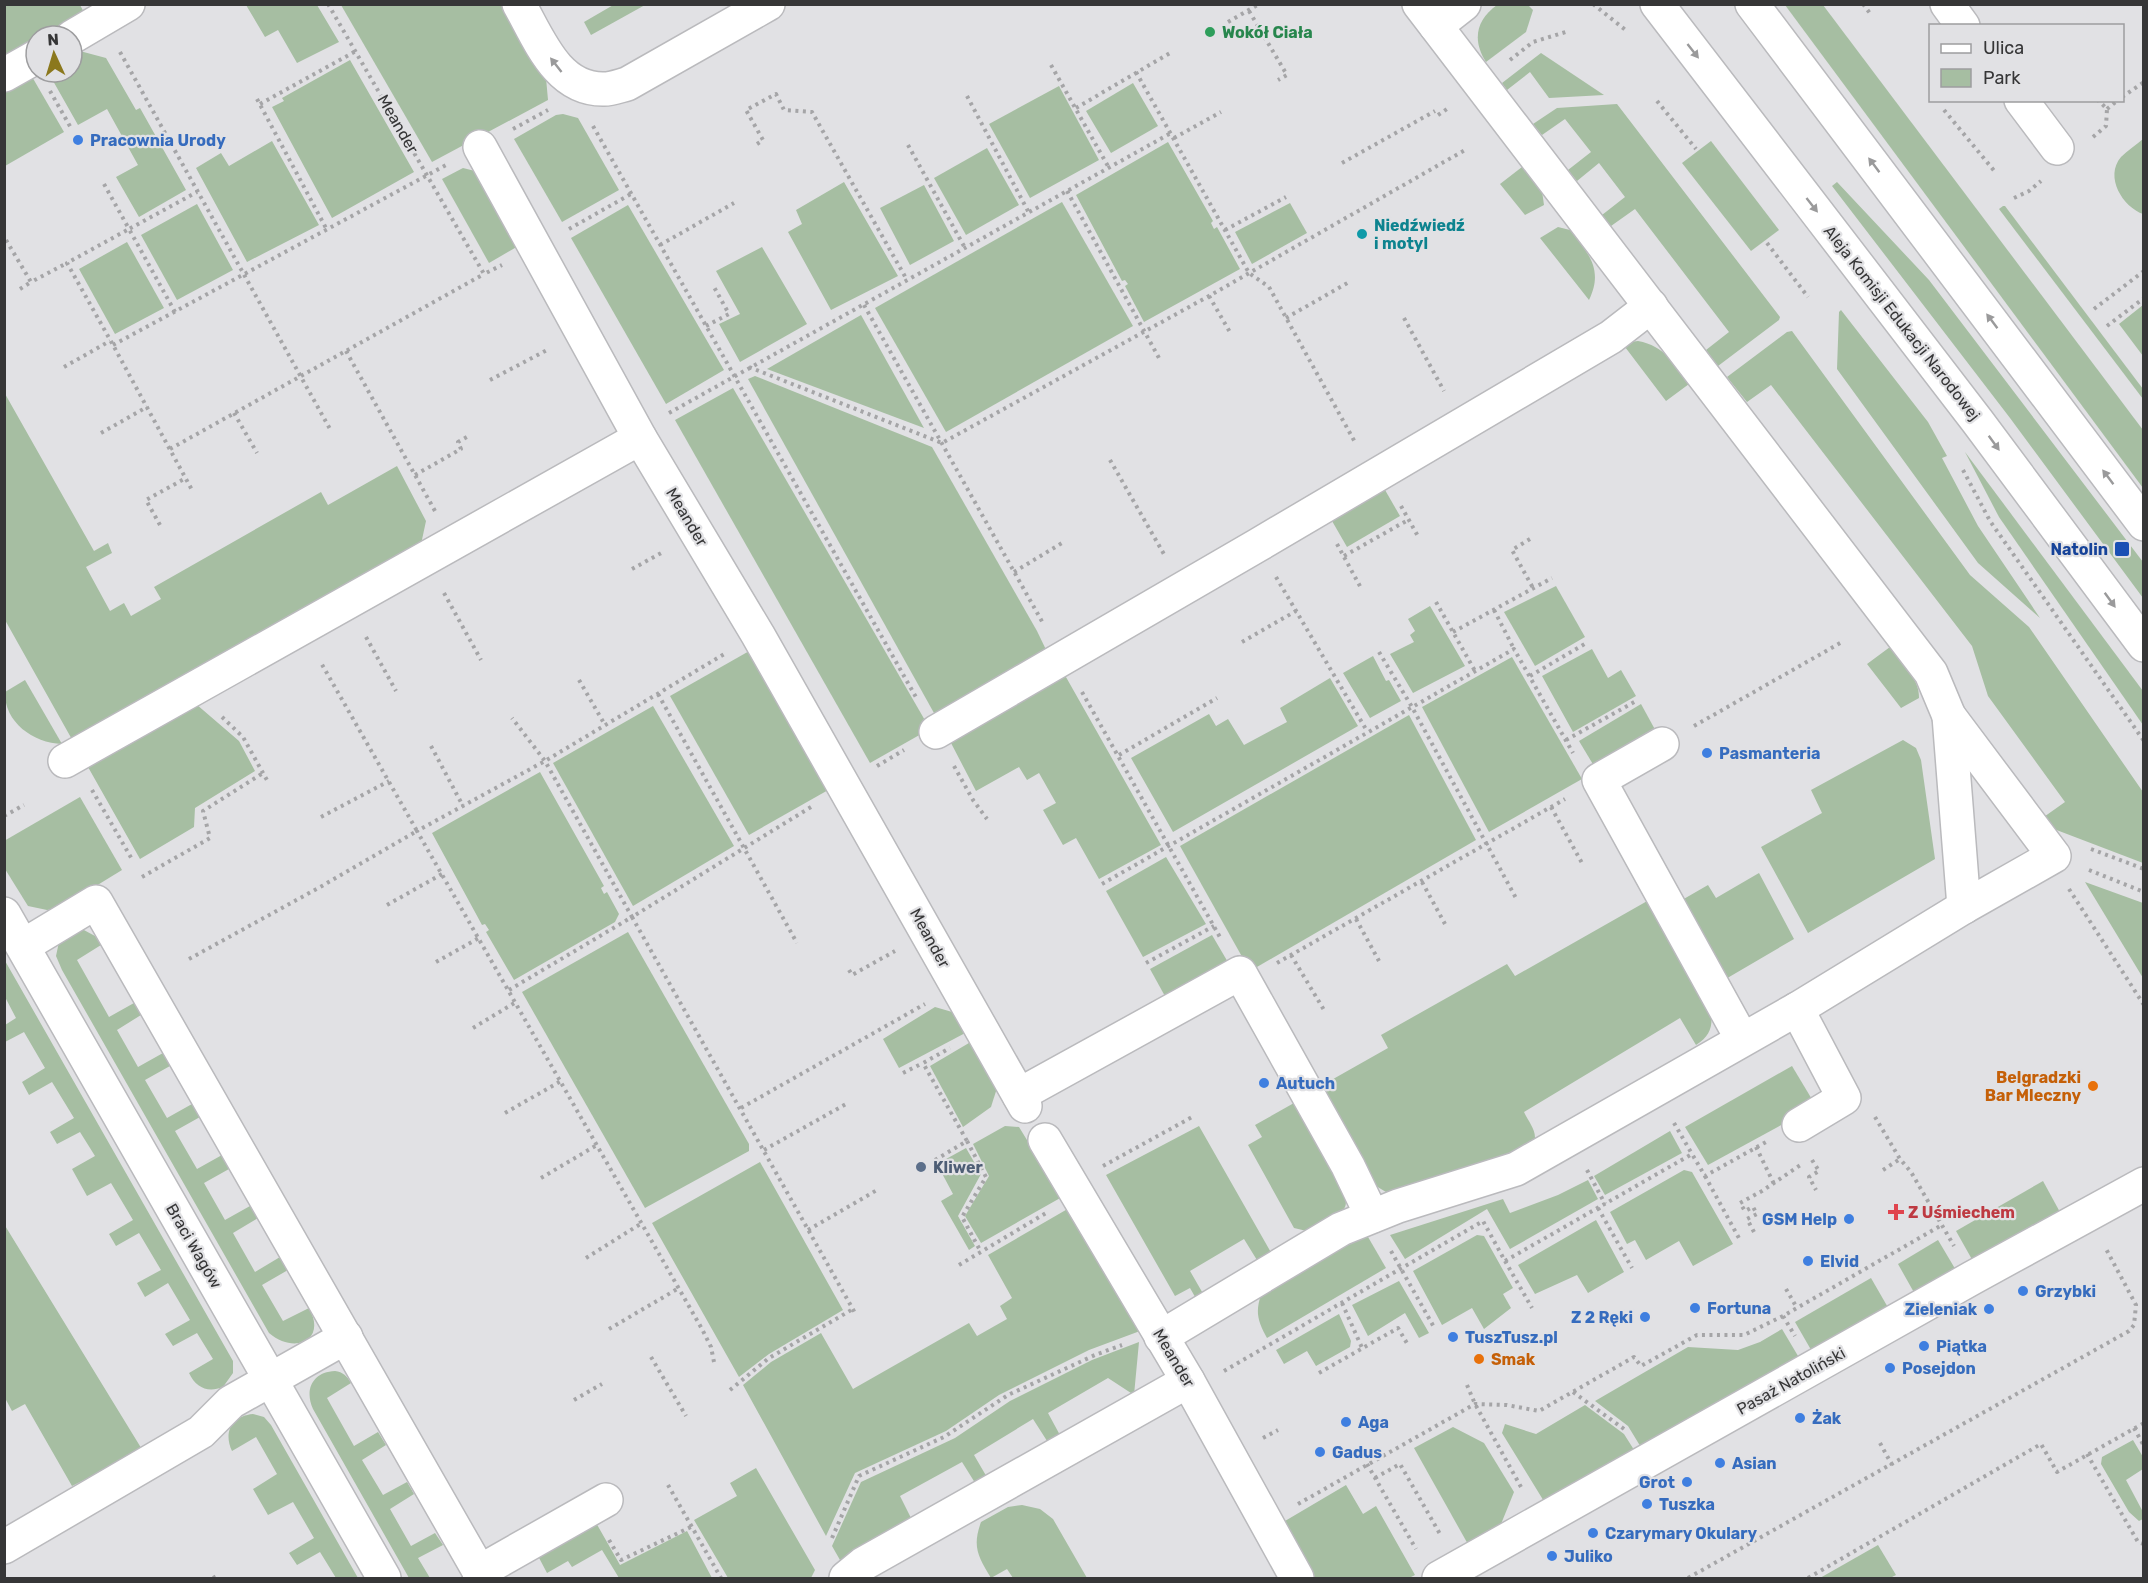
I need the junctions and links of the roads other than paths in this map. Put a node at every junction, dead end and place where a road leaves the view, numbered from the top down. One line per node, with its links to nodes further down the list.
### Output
1 (128, 4): 10 (street)
2 (519, 4): 3 (street, one-way to 2)
3 (768, 4)
4 (1464, 4): 8 (street)
5 (1657, 4): 19 (street, Aleja Komisji Edukacji Narodowej, one-way to 19)
6 (1752, 4): 18 (street, one-way to 6)
7 (1947, 4): 9 (street)
8 (1428, 15): 16 (street)
9 (1962, 24)
10 (84, 30)
11 (24, 72): 12 (street)
12 (4, 75)
13 (2022, 102): 15 (street)
14 (480, 147): 17 (street, Meander)
15 (2057, 148)
16 (1651, 306): 20 (street); 21 (street)
17 (639, 438): 23 (street); 32 (street, Meander)
18 (2144, 524)
19 (2144, 645)
20 (1949, 716): 24 (street); 24 (street)
21 (936, 732)
22 (1662, 744): 28 (street)
23 (65, 761)
24 (1964, 907): 27 (street)
25 (4, 914): 26 (street, Braci Wagów)
26 (23, 946): 33 (street); 35 (street, Braci Wagów)
27 (1797, 1009): 28 (street); 29 (street)
28 (1742, 1039): 32 (street)
29 (1799, 1125)
30 (1045, 1140): 34 (street, Meander)
31 (2144, 1184): 39 (street, Pasaż Natoliński)
32 (1372, 1216): 34 (street)
33 (346, 1337): 35 (street); 40 (street)
34 (1145, 1340): 36 (street, Meander)
35 (270, 1380): 38 (street); 41 (street, Braci Wagów)
36 (1190, 1385): 42 (street); 43 (street, Meander)
37 (599, 1504): 40 (street)
38 (4, 1547)
39 (1438, 1568)
40 (481, 1575)
41 (384, 1578)
42 (846, 1578)
43 (1297, 1578)

